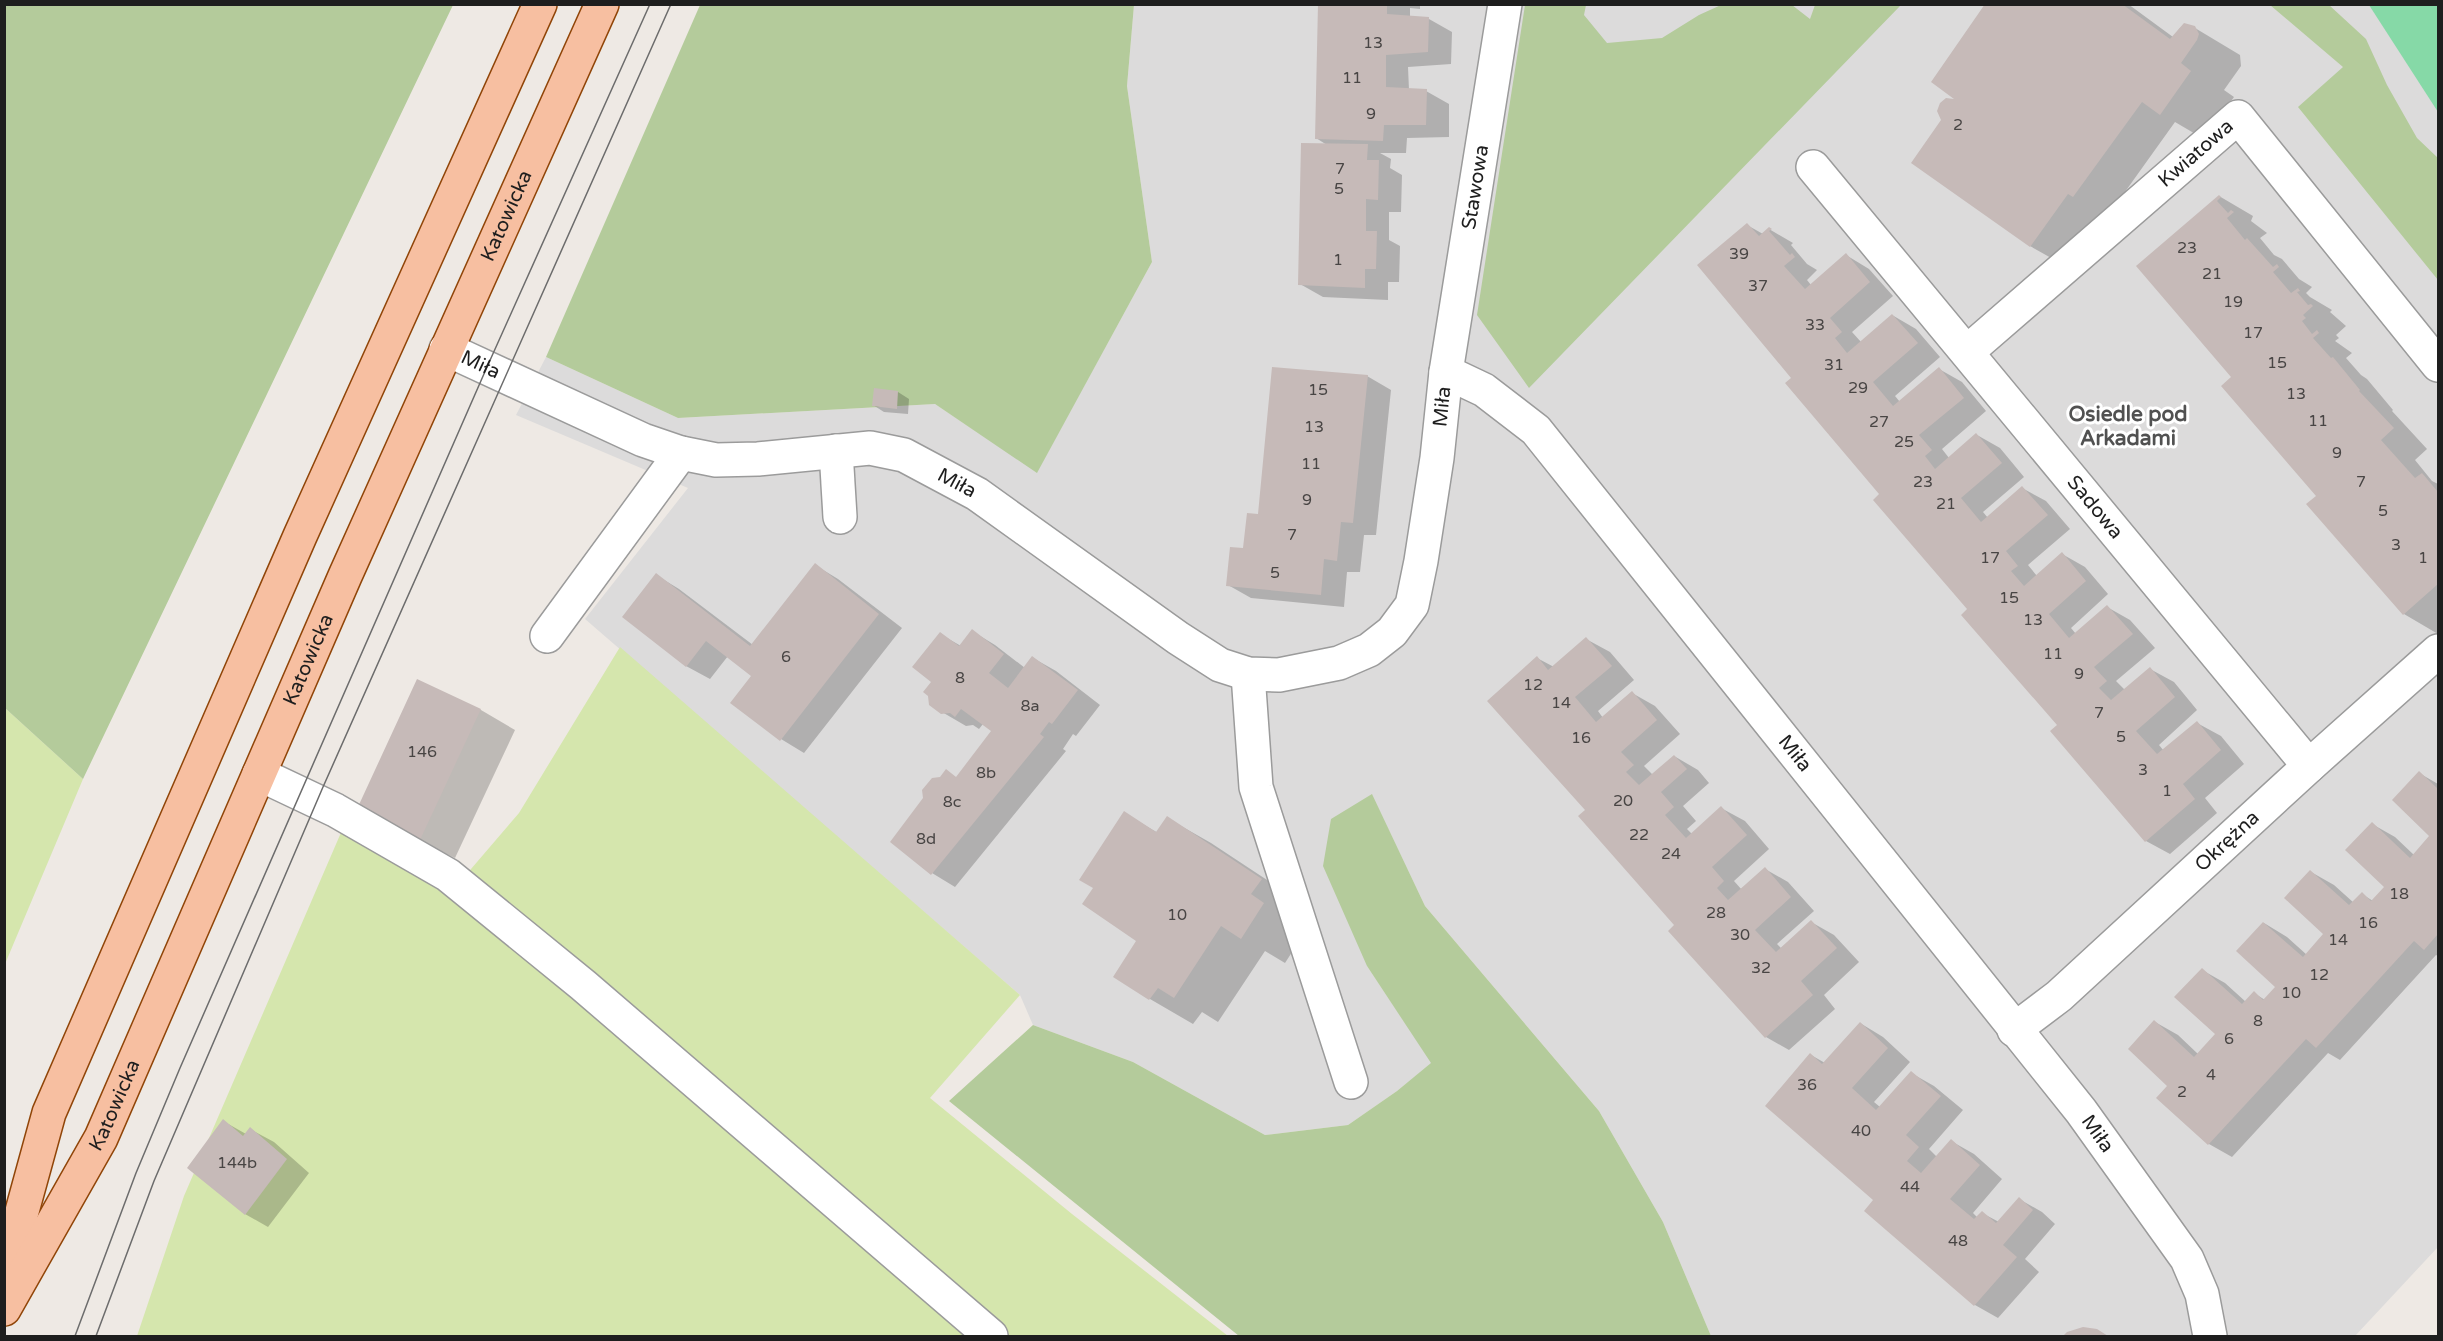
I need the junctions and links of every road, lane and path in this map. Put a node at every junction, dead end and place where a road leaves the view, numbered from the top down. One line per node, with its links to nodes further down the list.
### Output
1 (540, 4): 19 (main road)
2 (602, 4): 5 (main road, Katowicka)
3 (1505, 4): 8 (street, Stawowa)
4 (1813, 167): 6 (street, Sadowa)
5 (446, 349): 10 (street, Miła); 16 (main road, Katowicka)
6 (1967, 352): 7 (street, Kwiatowa); 15 (street, Sadowa)
7 (2439, 365)
8 (1446, 372): 14 (street, Miła); 17 (street, Miła)
9 (836, 451): 10 (street, Miła); 11 (street); 14 (street, Miła)
10 (681, 453): 12 (street)
11 (840, 516)
12 (547, 636)
13 (2439, 651): 15 (street, Okrężna)
14 (1248, 674): 18 (street)
15 (2309, 766): 17 (street, Okrężna)
16 (259, 774): 20 (main road, Katowicka); 21 (street)
17 (2014, 1030): 22 (street, Miła)
18 (1351, 1082)
19 (4, 1277)
20 (4, 1309)
21 (991, 1336)
22 (2210, 1336)

